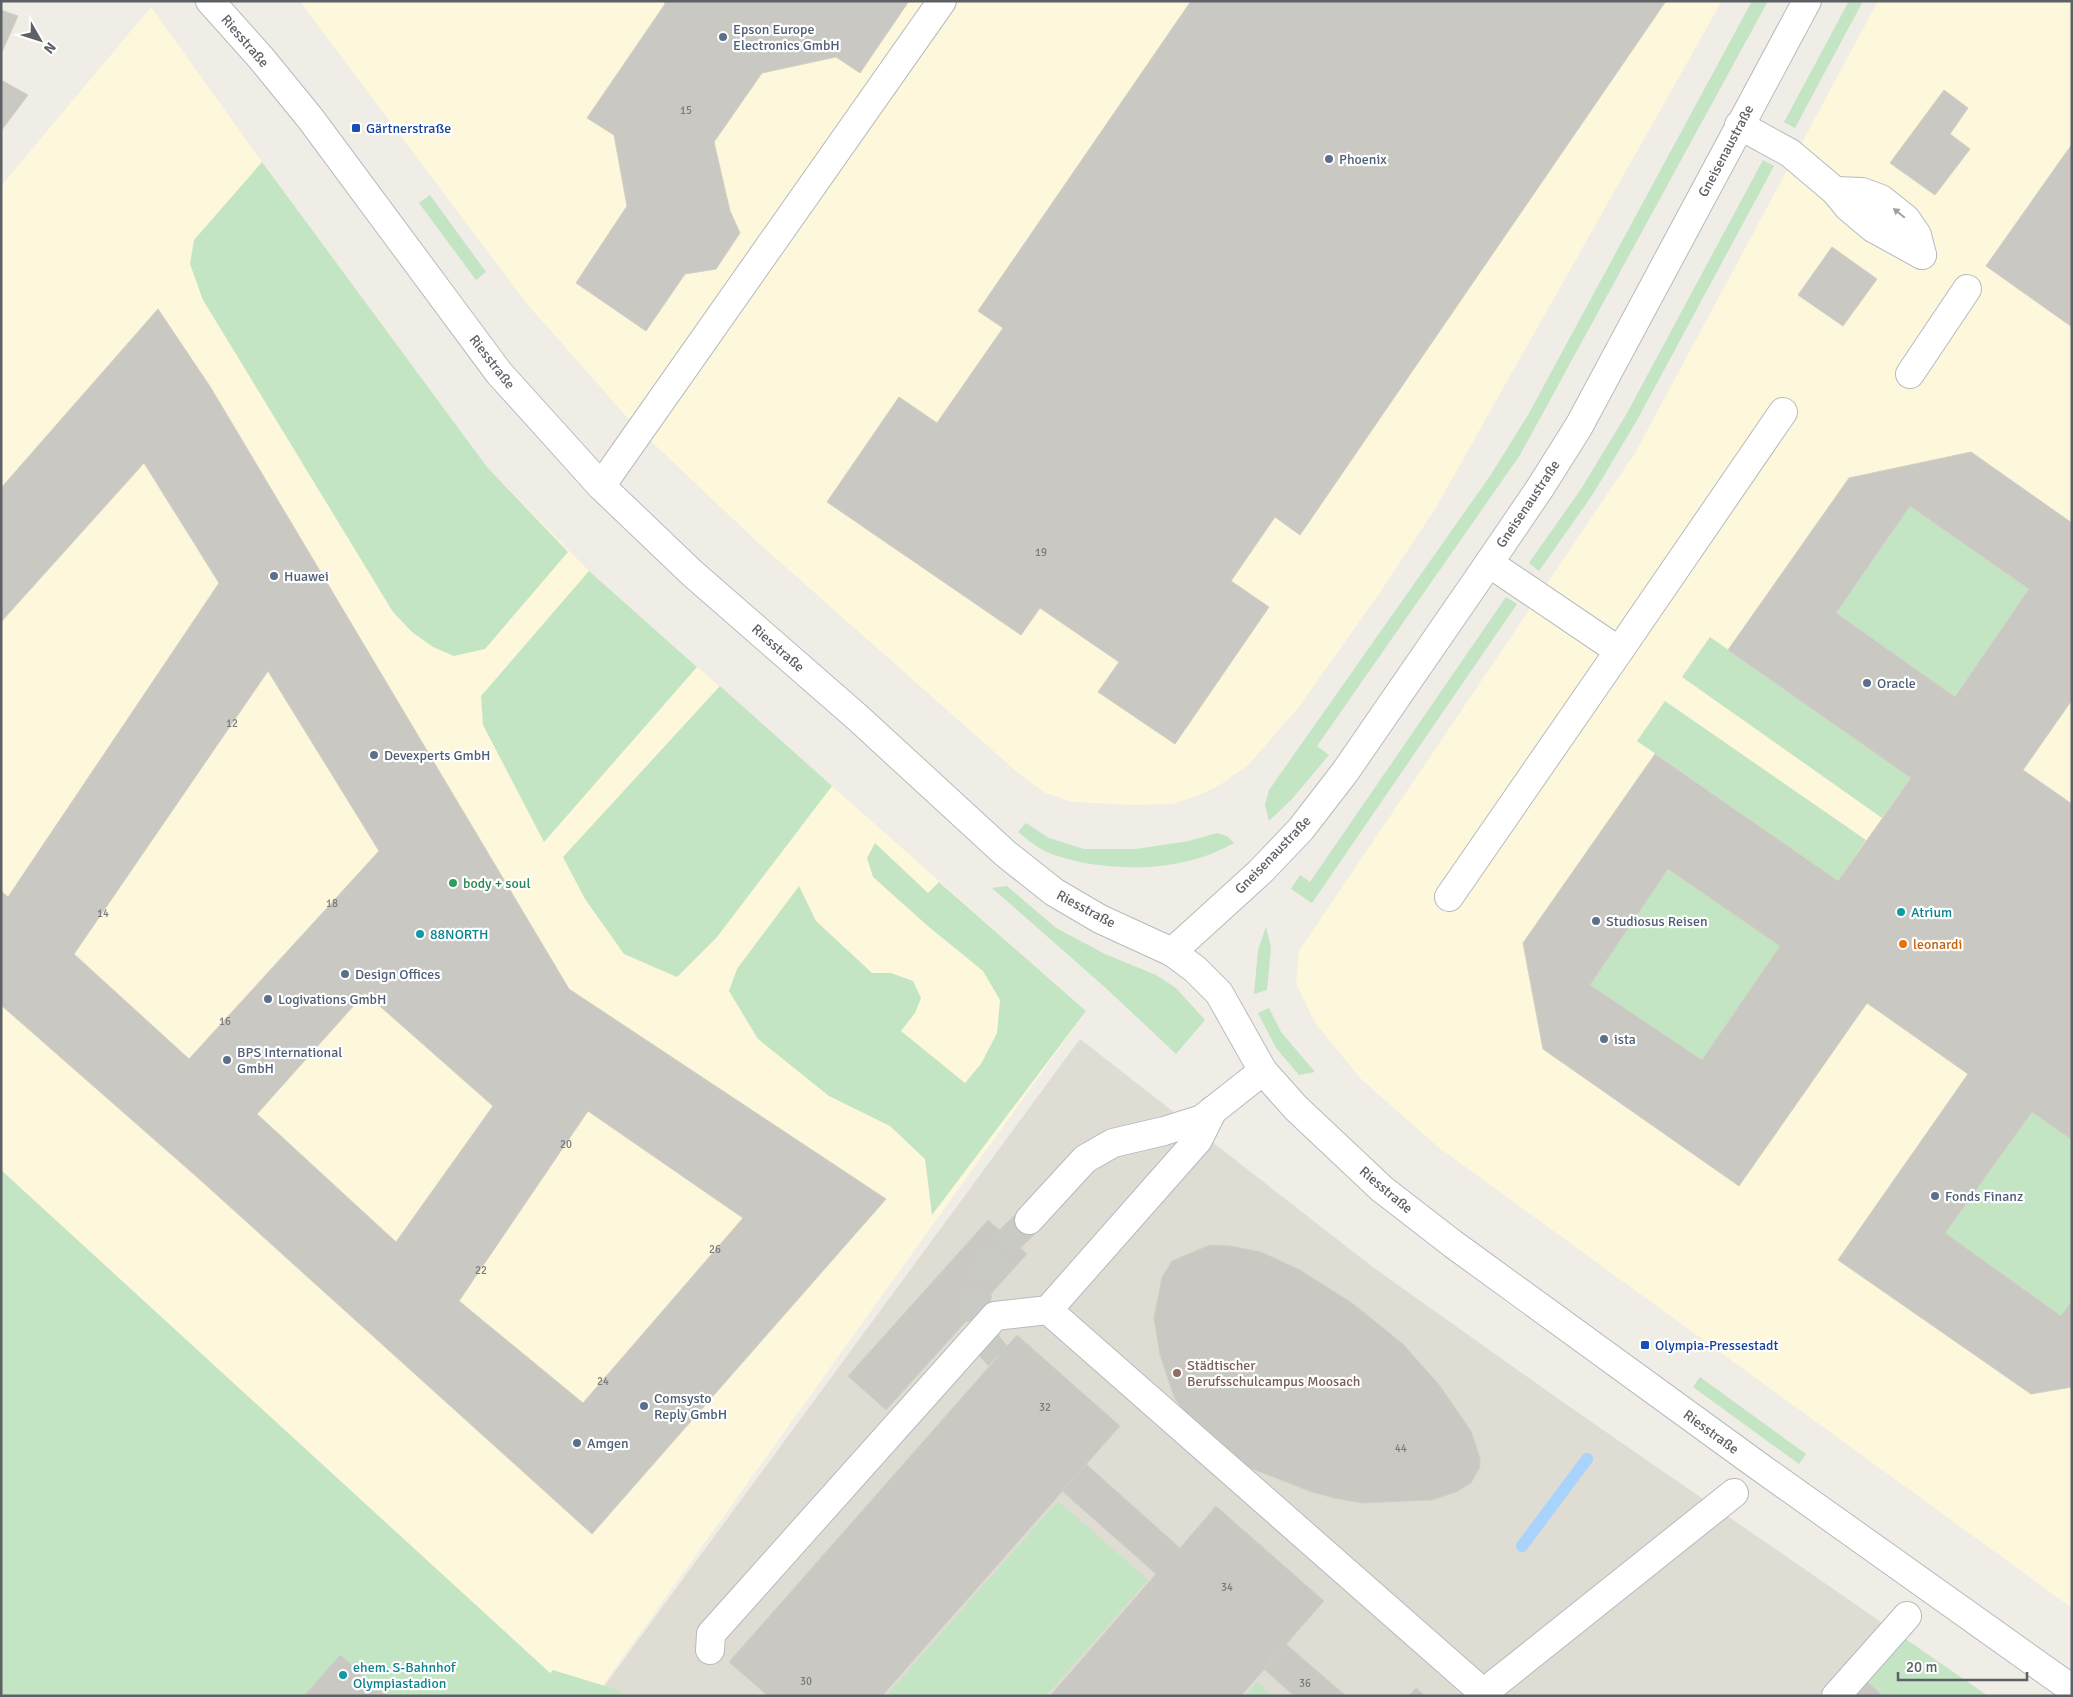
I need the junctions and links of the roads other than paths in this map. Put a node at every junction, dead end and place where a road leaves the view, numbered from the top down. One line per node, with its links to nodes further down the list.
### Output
1 (210, 1): 9 (street, Riesstraße)
2 (942, 1): 9 (street)
3 (1807, 1): 4 (street, Gneisenaustraße)
4 (1739, 125): 5 (street); 10 (street, Gneisenaustraße)
5 (1835, 191)
6 (1967, 289): 7 (street)
7 (1910, 374)
8 (1783, 412): 11 (street)
9 (601, 486): 13 (street, Riesstraße)
10 (1490, 562): 11 (street); 13 (street, Gneisenaustraße)
11 (1619, 651): 12 (street)
12 (1449, 897)
13 (1172, 952): 14 (street, Riesstraße)
14 (1263, 1071): 15 (street); 21 (street, Riesstraße)
15 (1213, 1110): 16 (street); 17 (street)
16 (1029, 1220)
17 (1048, 1310): 20 (street); 22 (street)
18 (1734, 1493): 22 (street)
19 (1907, 1616): 23 (street)
20 (710, 1650)
21 (2072, 1689)
22 (1486, 1695)
23 (1836, 1696)

